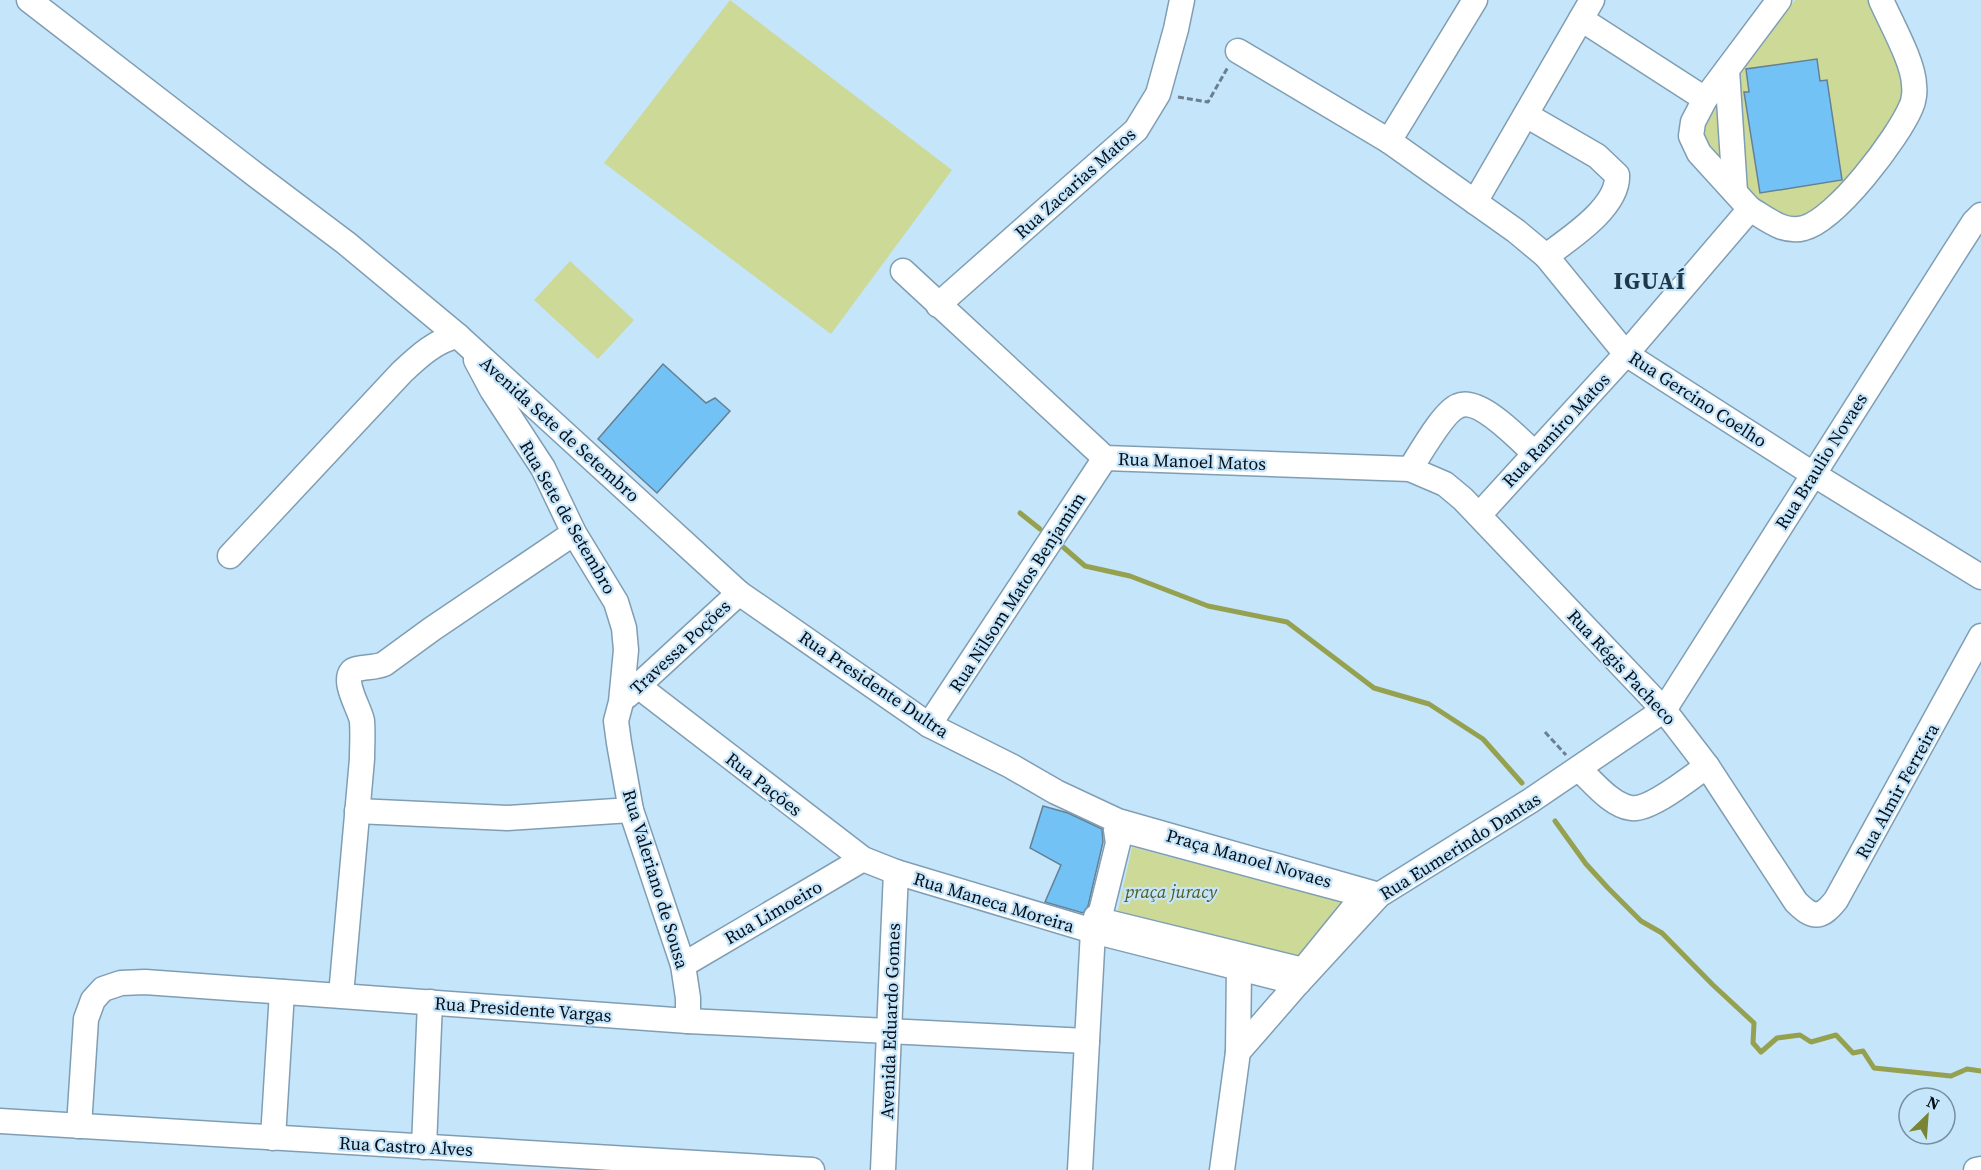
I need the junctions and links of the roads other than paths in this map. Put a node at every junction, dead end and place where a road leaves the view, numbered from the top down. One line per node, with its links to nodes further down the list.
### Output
1 (29, 0): 18 (street, Avenida Sete de Setembro)
2 (1182, 0): 17 (street, Rua Zacarias Matos)
3 (1475, 0): 11 (street)
4 (1779, 0): 8 (street)
5 (1881, 0): 12 (street)
6 (1587, 10): 9 (street); 10 (street)
7 (1238, 51): 11 (street, Rua Gercino Coelho)
8 (1727, 70): 9 (street); 12 (street)
9 (1705, 99): 12 (street)
10 (1526, 115): 13 (street); 15 (street)
11 (1389, 141): 13 (street, Rua Gercino Coelho)
12 (1742, 200): 19 (street, Rua Ramiro Matos)
13 (1475, 202): 15 (street, Rua Gercino Coelho)
14 (1981, 215): 23 (street, Rua Braulio Novaes)
15 (1546, 256): 19 (street, Rua Gercino Coelho)
16 (903, 271): 17 (street, Rua Manoel Matos)
17 (938, 305): 21 (street, Rua Manoel Matos)
18 (463, 340): 24 (street, Avenida Sete de Setembro); 26 (street, Rua Sete de Setembro); 27 (street)
19 (1626, 354): 20 (street, Rua Ramiro Matos); 23 (street, Rua Gercino Coelho)
20 (1535, 454): 22 (street); 25 (street, Rua Ramiro Matos)
21 (1105, 458): 22 (street, Rua Manoel Matos); 33 (street, Rua Nilsom Matos Benjamim)
22 (1410, 469): 25 (street, Rua Régis Pacheco)
23 (1813, 474): 28 (street, Rua Gercino Coelho); 32 (street, Rua Braulio Novaes)
24 (653, 512): 29 (street, Rua Presidente Dultra)
25 (1479, 514): 32 (street, Rua Régis Pacheco)
26 (574, 533): 31 (street, Rua Sete de Setembro); 37 (street)
27 (230, 556)
28 (1981, 577)
29 (739, 592): 31 (street, Travessa Poções); 33 (street, Rua Presidente Dultra)
30 (1981, 636): 42 (street, Rua Almir Ferreira)
31 (630, 694): 36 (street, Rua Valeriano de Sousa); 39 (street, Rua Pações)
32 (1664, 710): 34 (street, Rua Régis Pacheco); 35 (street, Rua Eumerindo Dantas)
33 (929, 725): 38 (street, Rua Presidente Dultra)
34 (1707, 765): 35 (street); 42 (street, Rua Régis Pacheco)
35 (1579, 769): 41 (street, Rua Eumerindo Dantas)
36 (631, 810): 37 (street); 44 (street, Rua Valeriano de Sousa)
37 (357, 811): 48 (street)
38 (1117, 826): 38 (street); 41 (street, Praça Manoel Novaes); 43 (street)
39 (863, 859): 40 (street, Rua Pações); 44 (street, Rua Limoeiro)
40 (896, 872): 43 (street, Rua Maneca Moreira); 51 (street, Avenida Eduardo Gomes)
41 (1379, 895): 46 (street, Rua Eumerindo Dantas)
42 (1796, 902)
43 (1093, 932): 45 (street); 52 (street)
44 (682, 965): 50 (street, Rua Valeriano de Sousa)
45 (1239, 967): 46 (street); 53 (street)
46 (1298, 983): 53 (street, Rua Eumerindo Dantas)
47 (282, 992): 48 (street, Rua Presidente Vargas); 55 (street, Rua Presidente Vargas); 56 (street)
48 (341, 995): 49 (street, Rua Presidente Vargas)
49 (430, 1002): 50 (street, Rua Presidente Vargas); 57 (street)
50 (688, 1020): 51 (street, Rua Presidente Vargas)
51 (890, 1032): 52 (street, Rua Presidente Vargas); 60 (street, Avenida Eduardo Gomes)
52 (1087, 1041): 61 (street)
53 (1238, 1052): 62 (street)
54 (2, 1124): 55 (street, Rua Castro Alves)
55 (79, 1126): 56 (street, Rua Castro Alves)
56 (273, 1138): 57 (street, Rua Castro Alves)
57 (424, 1147): 59 (street, Rua Castro Alves)
58 (1981, 1169): 63 (street)
59 (812, 1170)
60 (883, 1170)
61 (1080, 1170)
62 (1222, 1170)
63 (1977, 1170)

